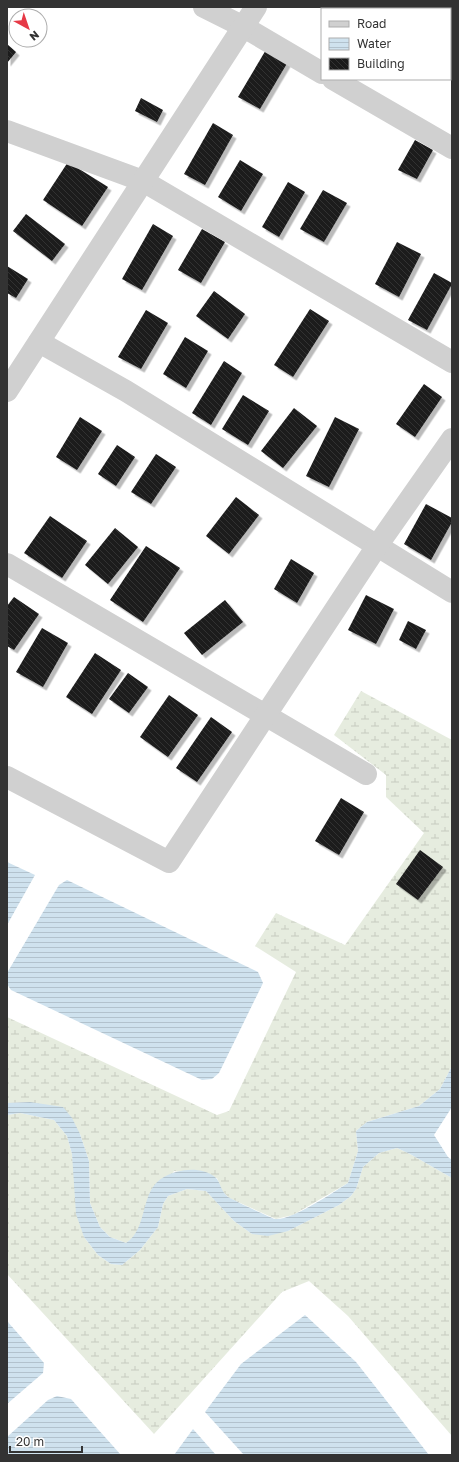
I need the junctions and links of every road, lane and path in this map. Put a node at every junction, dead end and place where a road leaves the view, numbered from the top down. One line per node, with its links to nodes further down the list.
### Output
1 (204, 7): 3 (street)
2 (256, 7): 3 (street)
3 (244, 27): 4 (street); 8 (street)
4 (321, 72)
5 (335, 80): 7 (street)
6 (7, 131): 8 (street)
7 (452, 148)
8 (143, 181): 9 (street); 10 (street)
9 (39, 342): 11 (street); 13 (street)
10 (452, 362)
11 (7, 391)
12 (452, 439): 13 (street)
13 (377, 546): 15 (street); 16 (street)
14 (7, 564): 16 (street)
15 (452, 592)
16 (266, 716): 17 (street); 18 (street)
17 (366, 774)
18 (7, 777)

